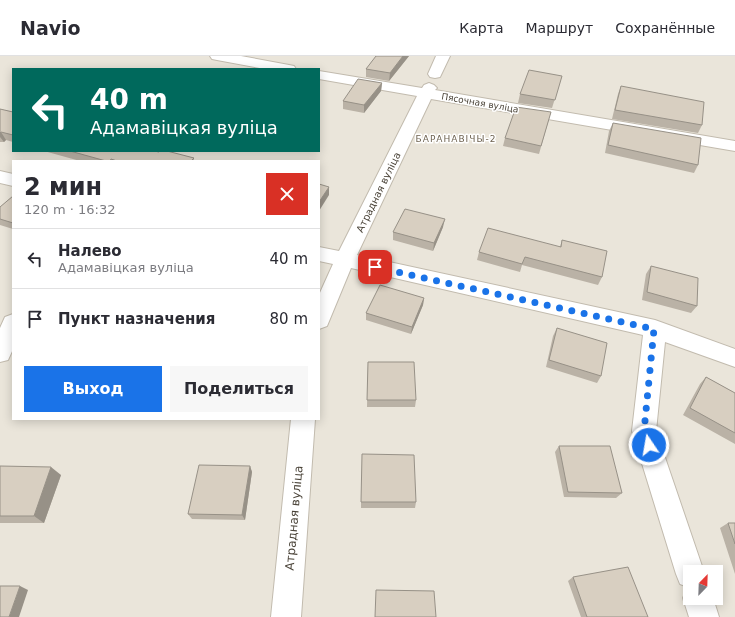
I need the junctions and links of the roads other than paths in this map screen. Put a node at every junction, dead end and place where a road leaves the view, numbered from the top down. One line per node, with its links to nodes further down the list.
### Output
1 (217, 56): 3 (street)
2 (443, 56): 6 (street, Атрадная вуліца)
3 (237, 58): 4 (street)
4 (284, 68)
5 (320, 74): 6 (street, Пясочная вуліца)
6 (430, 85): 7 (street, Пясочная вуліца); 11 (street, Атрадная вуліца)
7 (735, 146)
8 (0, 177): 9 (street)
9 (12, 180)
10 (320, 254): 11 (street)
11 (344, 260): 12 (street, Атрадная вуліца); 14 (street)
12 (320, 318)
13 (12, 325): 15 (street)
14 (654, 329): 16 (street); 18 (street)
15 (0, 353)
16 (735, 358)
17 (303, 420): 20 (street, Атрадная вуліца)
18 (687, 565)
19 (700, 605): 21 (street)
20 (286, 617)
21 (704, 617)

